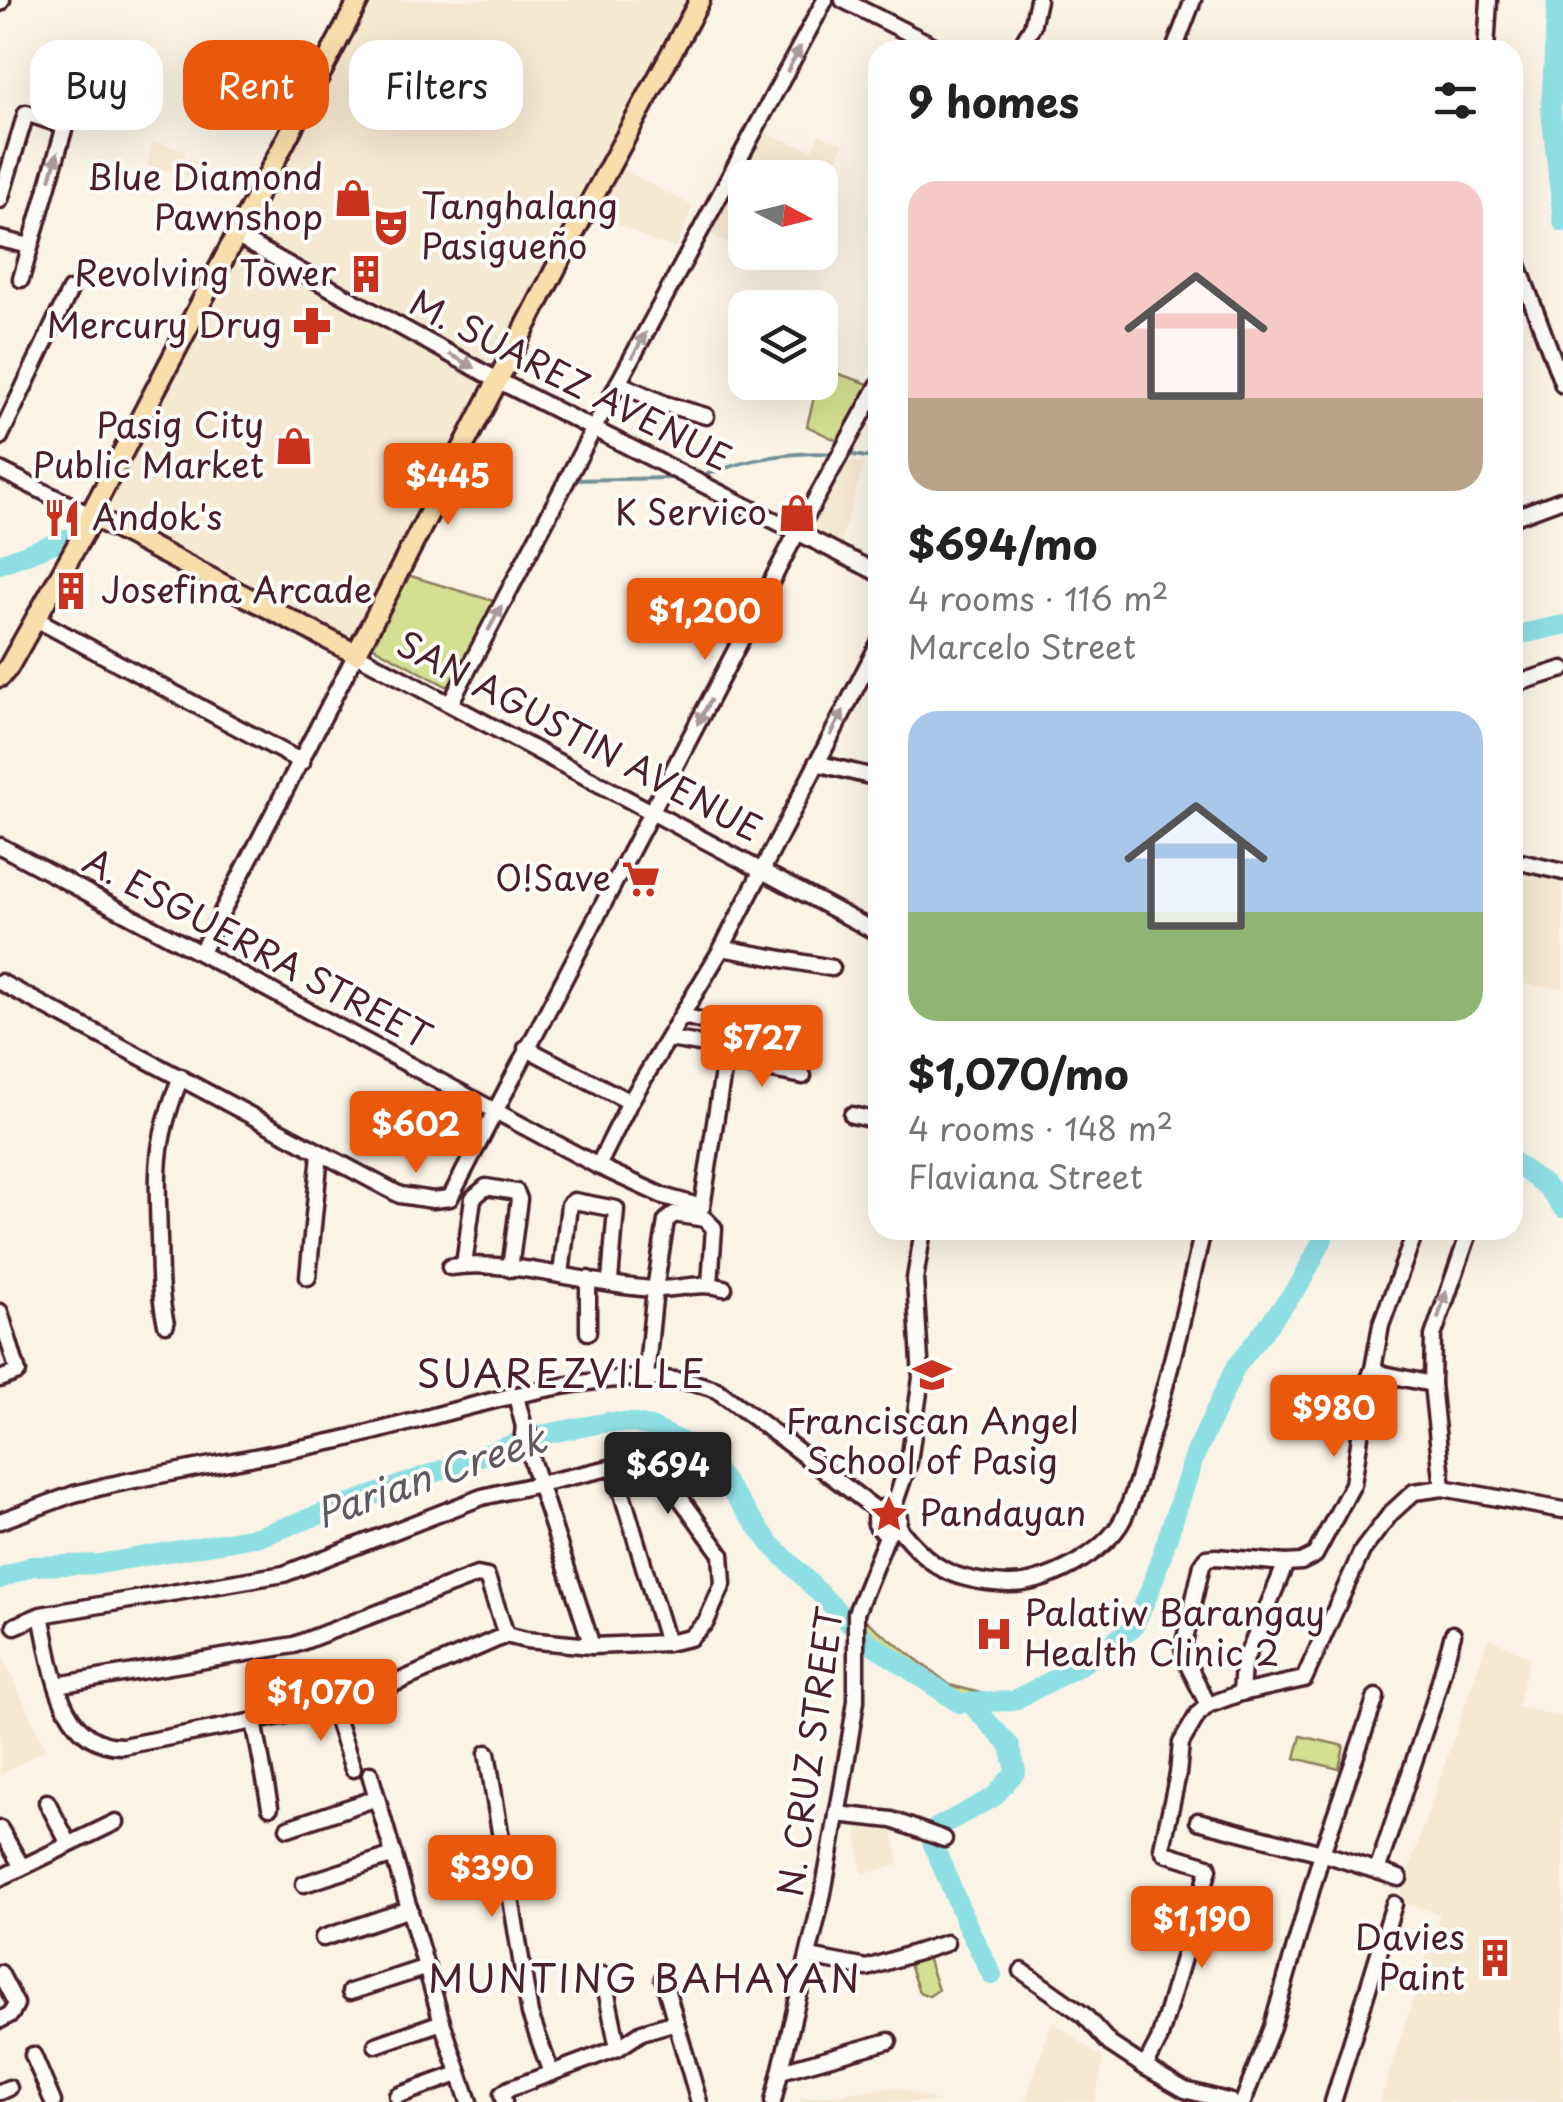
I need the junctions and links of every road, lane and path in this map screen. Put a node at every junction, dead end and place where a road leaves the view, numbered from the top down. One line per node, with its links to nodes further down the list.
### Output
1 (359, 0): 13 (main road)
2 (700, 0): 19 (main road)
3 (825, 0): 20 (street, one-way to 3)
4 (843, 0): 8 (street)
5 (1038, 0): 9 (street)
6 (1193, 0): 10 (street)
7 (1488, 0): 11 (street)
8 (922, 40)
9 (1024, 40)
10 (1178, 40)
11 (1486, 40)
12 (0, 200): 15 (street, one-way to 12)
13 (238, 237): 19 (street, M. SUAREZ AVENUE, one-way to 19); 29 (main road)
14 (0, 238): 15 (street)
15 (30, 246): 17 (street)
16 (1523, 278): 21 (street)
17 (22, 279)
18 (70, 290): 25 (street)
19 (497, 380): 24 (street, M. SUAREZ AVENUE); 33 (main road)
20 (618, 384): 23 (street); 24 (street)
21 (1563, 385)
22 (868, 404): 30 (street)
23 (706, 416)
24 (593, 430): 30 (street, M. SUAREZ AVENUE); 38 (street, one-way to 24)
25 (0, 436)
26 (0, 470): 29 (street)
27 (1563, 499): 28 (street)
28 (1523, 514)
29 (90, 515): 32 (main road); 33 (main road, SAN AGUSTIN AVENUE); 36 (main road)
30 (798, 532): 31 (street, M. SUAREZ AVENUE); 42 (street, one-way to 42)
31 (868, 568)
32 (36, 619): 36 (main road); 39 (street)
33 (356, 654): 38 (street, SAN AGUSTIN AVENUE); 39 (street)
34 (868, 664): 40 (street, one-way to 34)
35 (1563, 669): 37 (street)
36 (0, 676)
37 (1523, 682)
38 (450, 704): 42 (street, SAN AGUSTIN AVENUE)
39 (302, 762): 49 (street)
40 (816, 763): 41 (street); 45 (street)
41 (868, 776)
42 (650, 813): 45 (street, SAN AGUSTIN AVENUE); 55 (street)
43 (0, 846): 49 (street, A. ESGUERRA STREET)
44 (1523, 863): 46 (street)
45 (759, 872): 47 (street, SAN AGUSTIN AVENUE); 48 (street)
46 (1563, 872)
47 (868, 927)
48 (722, 948): 50 (street); 52 (street)
49 (201, 952): 60 (street, A. ESGUERRA STREET)
50 (832, 968)
51 (0, 982): 58 (street)
52 (683, 1016): 53 (street); 54 (street)
53 (669, 1039): 56 (street); 59 (street)
54 (800, 1044)
55 (526, 1048): 59 (street); 60 (street)
56 (726, 1062): 57 (street); 64 (street, A. ESGUERRA STREET)
57 (802, 1076)
58 (180, 1078): 63 (street); 76 (street)
59 (630, 1102): 64 (street)
60 (494, 1110): 63 (street); 64 (street, A. ESGUERRA STREET)
61 (852, 1115): 62 (street)
62 (868, 1119)
63 (320, 1154): 71 (street)
64 (598, 1166)
65 (922, 1240): 86 (street)
66 (1200, 1240): 89 (street)
67 (1412, 1240): 78 (street)
68 (1467, 1240): 81 (street, one-way to 68)
69 (510, 1270): 69 (street); 70 (street)
70 (560, 1275): 72 (street); 73 (street)
71 (308, 1277)
72 (588, 1279): 73 (street); 77 (street)
73 (610, 1281): 74 (street)
74 (655, 1289): 74 (street); 79 (street)
75 (0, 1312): 80 (street)
76 (166, 1324)
77 (588, 1332)
78 (1374, 1368): 81 (street); 90 (street)
79 (646, 1377): 82 (street); 86 (street)
80 (0, 1379)
81 (1432, 1384): 85 (street)
82 (516, 1396): 84 (street); 88 (street)
83 (614, 1467): 84 (street); 95 (street); 95 (street)
84 (540, 1485): 91 (street); 96 (street)
85 (1444, 1488): 87 (street); 98 (street)
86 (886, 1510): 89 (street)
87 (1563, 1510)
88 (0, 1521)
89 (893, 1528): 109 (street, N. CRUZ STREET)
90 (1286, 1564): 98 (street); 100 (street)
91 (41, 1615): 92 (street); 97 (street)
92 (15, 1626)
93 (1453, 1634): 119 (street)
94 (506, 1635): 96 (street); 97 (street); 101 (street)
95 (667, 1642): 96 (street)
96 (592, 1646)
97 (58, 1685): 102 (street)
98 (1241, 1693): 100 (street)
99 (1376, 1697): 116 (street)
100 (1208, 1704): 141 (street)
101 (332, 1705): 102 (street); 104 (street)
102 (254, 1721): 108 (street)
103 (487, 1753): 143 (street)
104 (353, 1769)
105 (370, 1774): 106 (street)
106 (377, 1798): 112 (street); 117 (street)
107 (47, 1802): 115 (street)
108 (270, 1807)
109 (837, 1814): 114 (street); 127 (street, N. CRUZ STREET)
110 (1198, 1821): 116 (street)
111 (116, 1822): 115 (street)
112 (288, 1828)
113 (0, 1829): 118 (street)
114 (939, 1836)
115 (69, 1844): 118 (street)
116 (1322, 1853): 119 (street); 152 (street)
117 (394, 1855): 122 (street); 124 (street)
118 (22, 1867): 120 (street)
119 (1377, 1871): 121 (street)
120 (0, 1878)
121 (1399, 1878)
122 (304, 1884)
123 (1394, 1904): 153 (street)
124 (410, 1909): 125 (street); 128 (street)
125 (323, 1938)
126 (946, 1943): 127 (street)
127 (809, 1957): 142 (street, N. CRUZ STREET)
128 (426, 1967): 133 (street); 135 (street)
129 (1022, 1972): 141 (street)
130 (0, 1973): 134 (street)
131 (603, 1975): 139 (street)
132 (663, 1978): 136 (street)
133 (350, 1992)
134 (0, 2020)
135 (442, 2022): 138 (street); 144 (street)
136 (676, 2022): 139 (street); 149 (street)
137 (889, 2042): 142 (street)
138 (376, 2045)
139 (618, 2048): 143 (street)
140 (32, 2055): 146 (street)
141 (1145, 2067): 151 (street)
142 (781, 2070): 150 (street, N. CRUZ STREET)
143 (551, 2073): 148 (street)
144 (458, 2074): 145 (street); 147 (street)
145 (397, 2096)
146 (53, 2102)
147 (469, 2102)
148 (504, 2102)
149 (698, 2102)
150 (773, 2102)
151 (1231, 2102)
152 (1243, 2102)
153 (1333, 2102)

